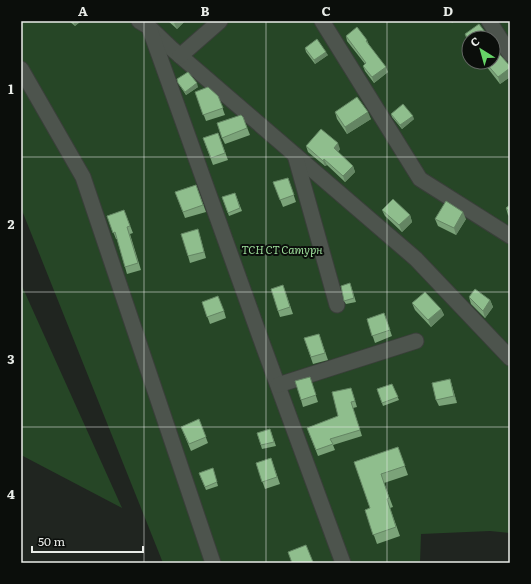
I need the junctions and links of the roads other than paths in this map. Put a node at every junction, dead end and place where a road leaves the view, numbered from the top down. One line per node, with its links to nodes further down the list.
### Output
1 (220, 21): 6 (street)
2 (322, 21): 9 (street)
3 (489, 21): 5 (street)
4 (144, 24): 6 (street); 13 (street)
5 (510, 54)
6 (180, 56): 8 (street)
7 (21, 69): 14 (street)
8 (295, 155): 10 (street); 12 (street)
9 (510, 236)
10 (337, 305)
11 (416, 341): 13 (street)
12 (510, 358)
13 (278, 385): 15 (street)
14 (213, 563)
15 (343, 563)

